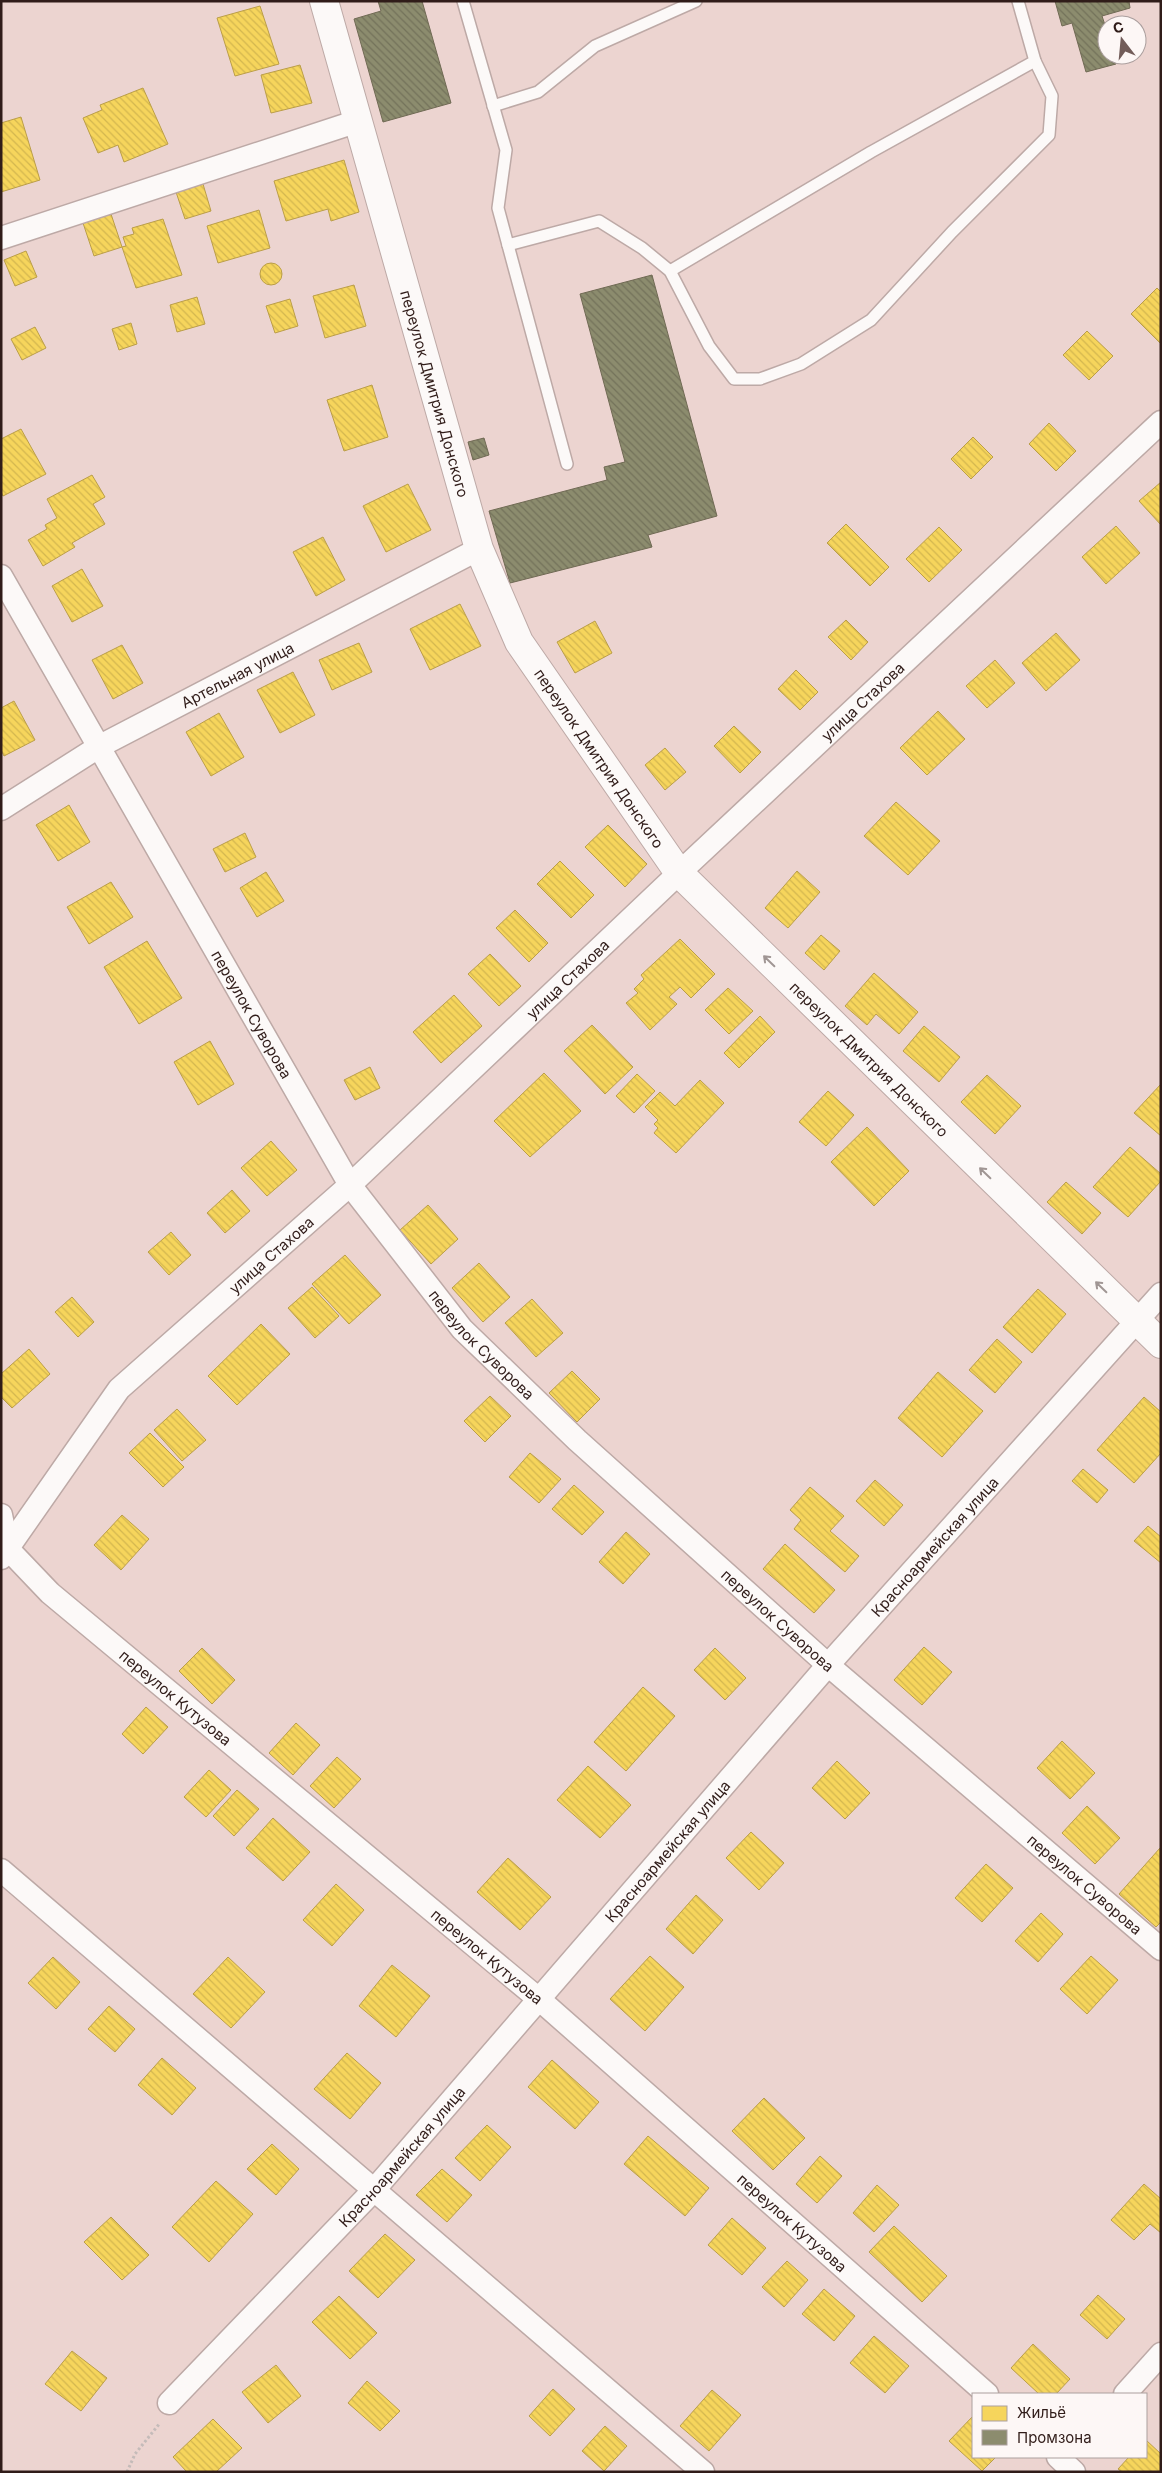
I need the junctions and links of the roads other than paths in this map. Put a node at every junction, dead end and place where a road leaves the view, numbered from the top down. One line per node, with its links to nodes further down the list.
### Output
1 (324, 1): 7 (street, переулок Дмитрия Донского)
2 (463, 1): 6 (lane)
3 (696, 1): 6 (lane)
4 (1018, 1): 5 (lane)
5 (1035, 60): 10 (lane); 10 (lane)
6 (493, 106): 9 (lane)
7 (358, 121): 8 (street); 13 (street, переулок Дмитрия Донского)
8 (1, 238)
9 (508, 246): 10 (lane); 12 (lane)
10 (670, 271)
11 (1161, 422): 17 (street, улица Стахова)
12 (567, 464)
13 (479, 549): 15 (street, Артельная улица); 17 (street, переулок Дмитрия Донского)
14 (1, 576): 15 (street, переулок Суворова)
15 (100, 746): 16 (street, Артельная улица); 18 (street, переулок Суворова)
16 (1, 808)
17 (679, 873): 18 (street, улица Стахова); 20 (street, переулок Дмитрия Донского, one-way to 17)
18 (350, 1185): 23 (street, улица Стахова); 24 (street, переулок Суворова)
19 (1161, 1294): 20 (street, Красноармейская улица)
20 (1136, 1321): 21 (street, переулок Дмитрия Донского); 24 (street, Красноармейская улица)
21 (1161, 1344)
22 (1, 1514): 23 (street)
23 (5, 1554): 27 (street, переулок Кутузова)
24 (828, 1665): 26 (street, переулок Суворова); 27 (street, Красноармейская улица)
25 (1, 1870): 28 (street)
26 (1161, 1949)
27 (540, 2000): 28 (street, Красноармейская улица); 30 (street, переулок Кутузова)
28 (373, 2191): 32 (street, Красноармейская улица); 33 (street)
29 (1161, 2354): 31 (street)
30 (986, 2393)
31 (1126, 2393)
32 (169, 2403)
33 (703, 2472)

